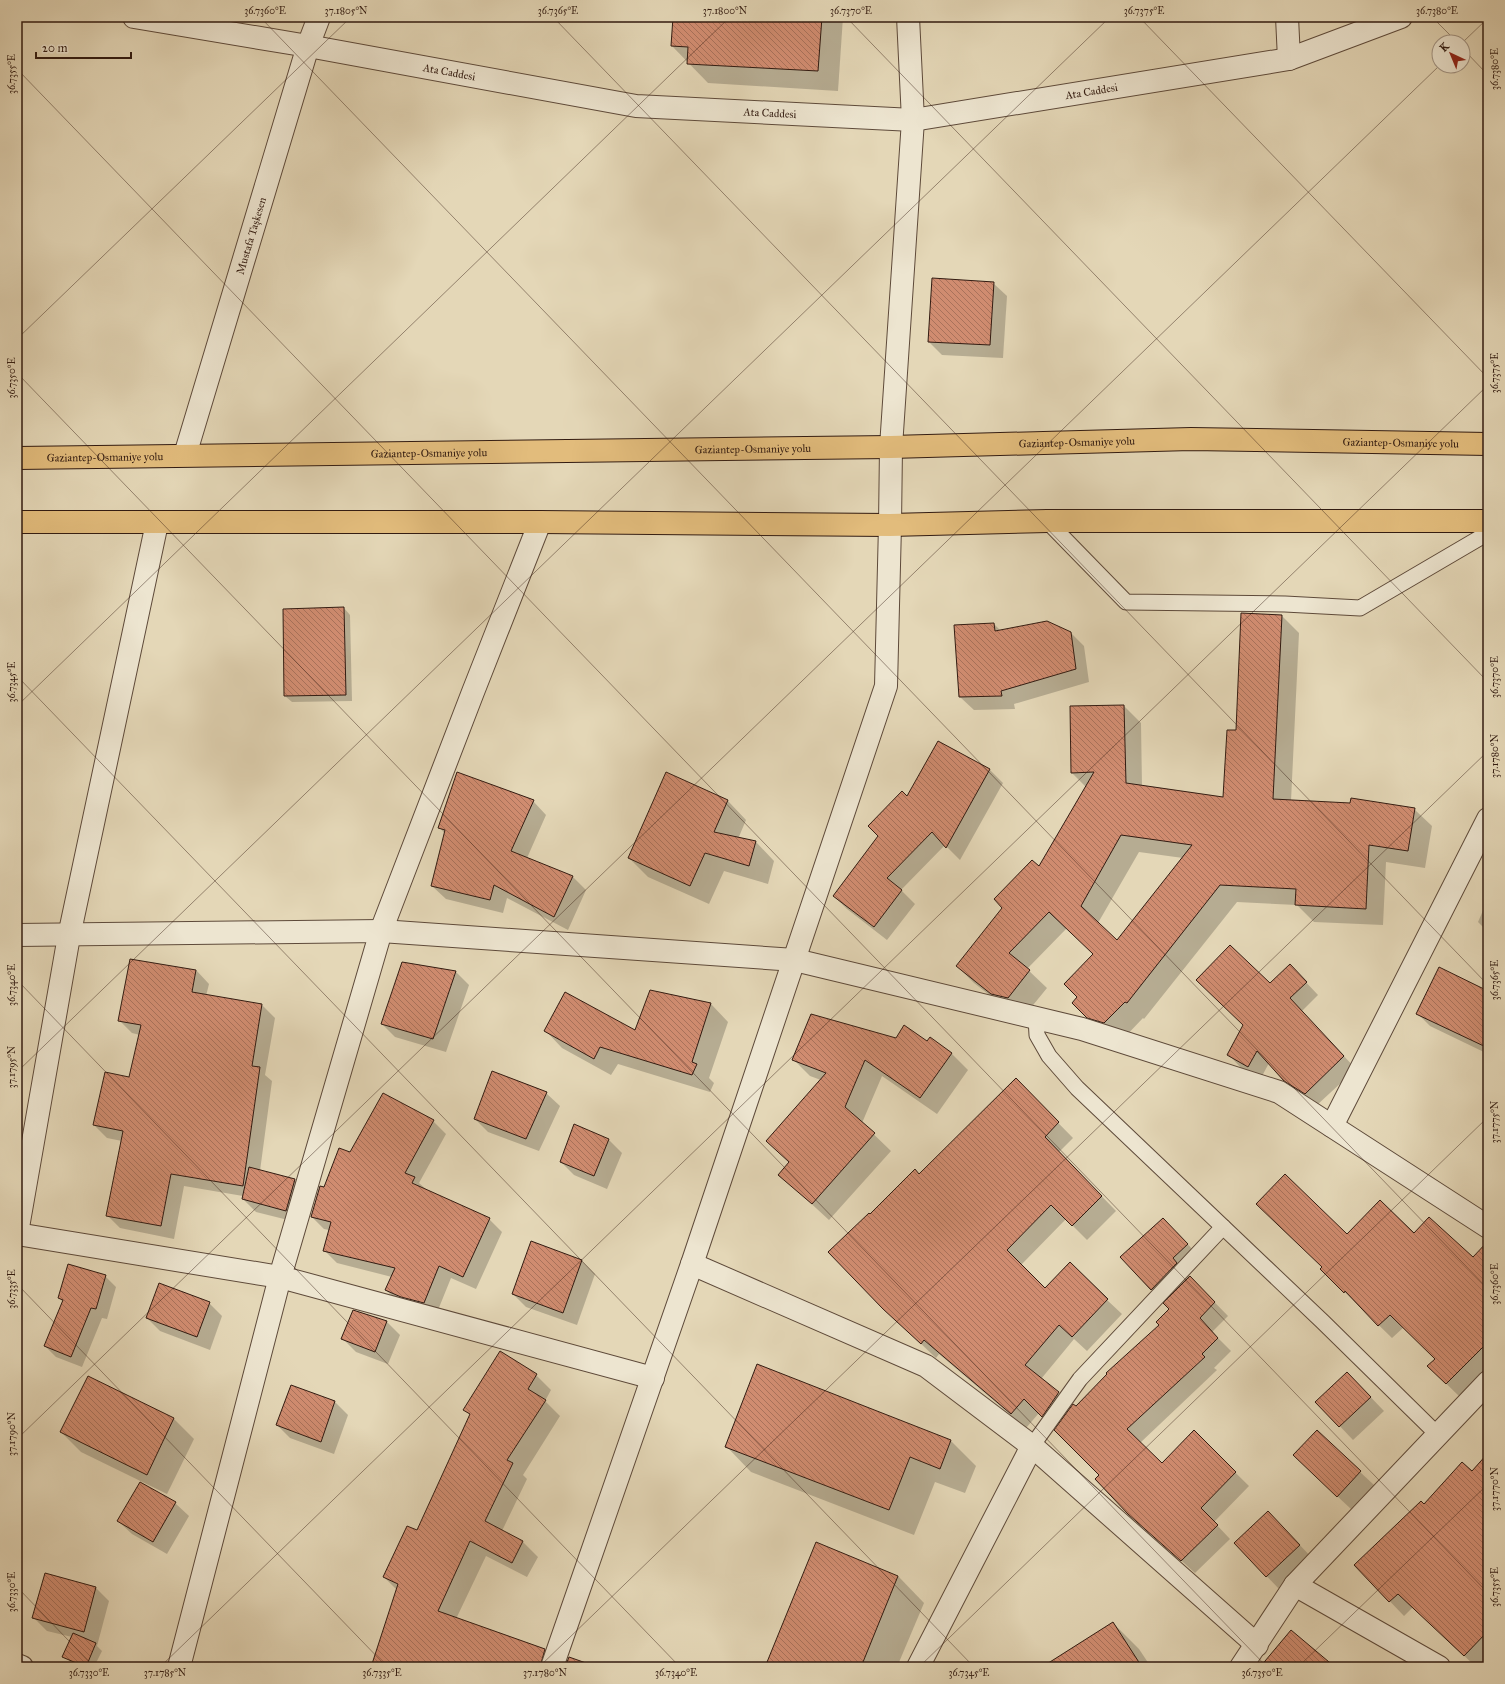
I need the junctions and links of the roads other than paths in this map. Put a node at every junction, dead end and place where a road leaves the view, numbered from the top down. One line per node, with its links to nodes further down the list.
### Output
1 (134, 17): 6 (street, Ata Caddesi)
2 (319, 17): 7 (street, Mustafa Taşkesen)
3 (908, 17): 9 (street)
4 (1287, 17): 8 (street)
5 (1401, 17): 8 (street, Ata Caddesi)
6 (181, 20): 7 (street, Ata Caddesi)
7 (308, 46): 9 (street, Ata Caddesi); 12 (street, Mustafa Taşkesen)
8 (1289, 59): 9 (street, Ata Caddesi)
9 (913, 120): 11 (street)
10 (1488, 444): 11 (highway, Gaziantep-Osmaniye yolu)
11 (891, 447): 12 (highway, Gaziantep-Osmaniye yolu); 19 (street)
12 (185, 455): 13 (highway, Gaziantep-Osmaniye yolu)
13 (17, 458)
14 (1047, 521): 15 (highway); 19 (highway); 20 (lane)
15 (1488, 521)
16 (17, 522): 18 (highway)
17 (540, 522): 18 (highway); 19 (highway); 22 (street)
18 (156, 523): 24 (street)
19 (890, 525): 25 (street)
20 (1488, 533)
21 (1488, 819): 27 (street)
22 (381, 931): 24 (street); 25 (street); 32 (street)
23 (17, 935): 24 (street)
24 (69, 936): 30 (street)
25 (795, 960): 26 (street); 31 (street)
26 (1036, 1018): 27 (street); 29 (lane)
27 (1332, 1126): 28 (street)
28 (1488, 1226)
29 (1223, 1227): 35 (lane); 36 (lane)
30 (17, 1233): 32 (street)
31 (692, 1264): 33 (street); 36 (street)
32 (280, 1278): 33 (street); 41 (street)
33 (653, 1378): 42 (street)
34 (1488, 1382): 35 (street)
35 (1438, 1435): 37 (street)
36 (1032, 1446): 38 (street); 43 (street)
37 (1295, 1585): 38 (street); 45 (street)
38 (1257, 1645): 44 (street)
39 (17, 1665): 40 (street)
40 (22, 1667)
41 (179, 1667)
42 (552, 1667)
43 (918, 1667)
44 (1241, 1667)
45 (1440, 1667)

